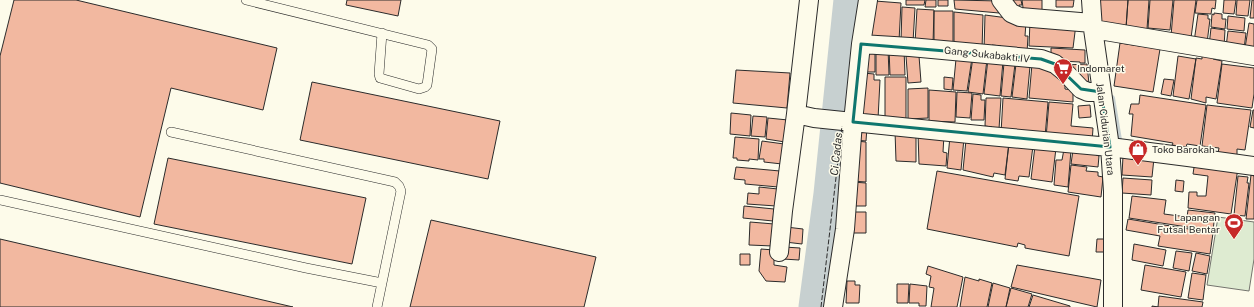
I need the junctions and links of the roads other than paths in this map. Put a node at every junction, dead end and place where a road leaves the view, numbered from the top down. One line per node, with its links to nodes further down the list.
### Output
1 (246, 0): 7 (lane)
2 (809, 0): 11 (street)
3 (868, 0): 8 (street)
4 (1001, 0): 6 (street)
5 (1091, 0): 6 (street, Jalan Cidurian Utara)
6 (1092, 26): 9 (street); 10 (street, Jalan Cidurian Utara)
7 (382, 33): 7 (lane)
8 (861, 44): 10 (street, Gang Sukabakti.IV); 12 (street)
9 (1254, 56)
10 (1101, 92): 14 (street, Jalan Cidurian Utara)
11 (796, 114): 12 (street); 17 (street)
12 (847, 121): 14 (street); 20 (street)
13 (171, 132): 18 (lane)
14 (1110, 147): 15 (street); 21 (street, Jalan Cidurian Utara)
15 (1254, 166)
16 (0, 200): 18 (lane)
17 (779, 252)
18 (382, 283): 19 (lane)
19 (377, 307)
20 (833, 307)
21 (1112, 307)

